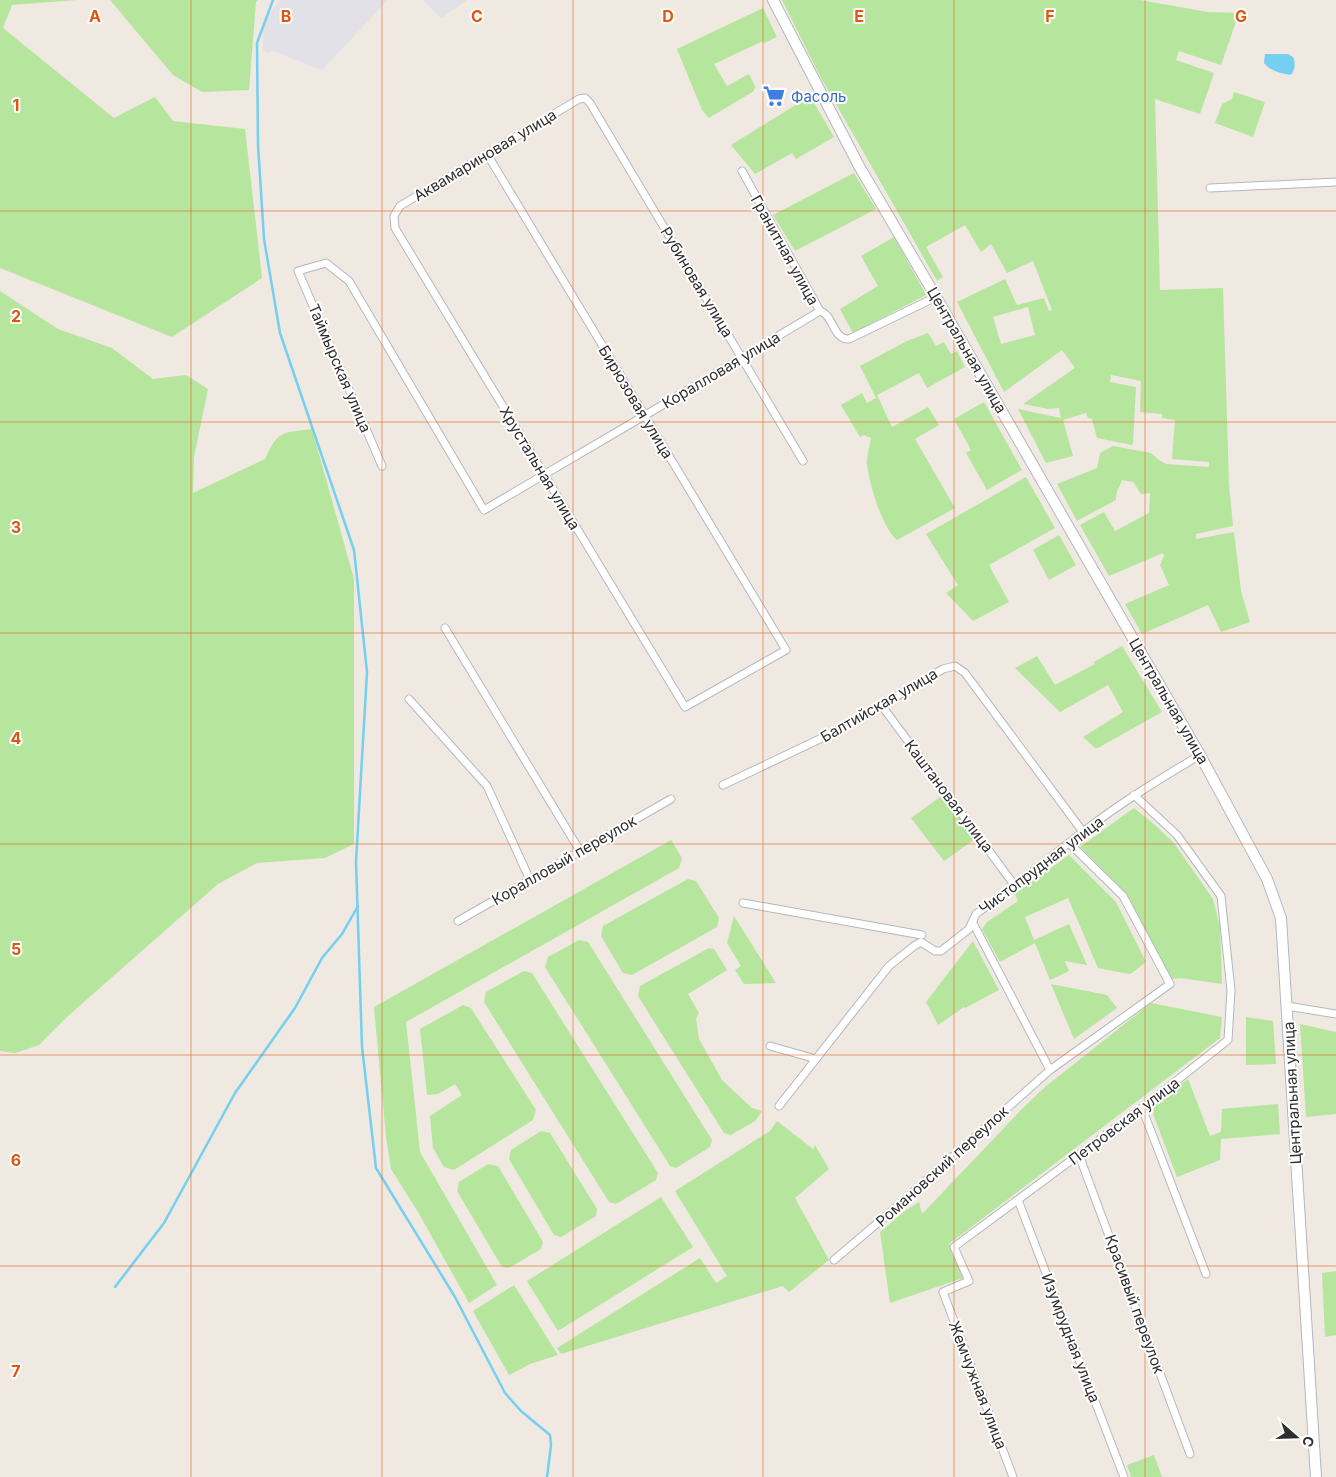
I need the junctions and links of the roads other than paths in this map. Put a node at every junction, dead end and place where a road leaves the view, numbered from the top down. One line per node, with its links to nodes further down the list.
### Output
1 (773, 0): 9 (main road, Центральная улица)
2 (590, 103): 3 (street, Аквамариновая улица); 11 (street, Рубиновая улица)
3 (487, 154): 7 (street, Аквамариновая улица); 12 (street, Бирюзовая улица)
4 (742, 171): 10 (street, Гранитная улица)
5 (1336, 182): 6 (street)
6 (1210, 188)
7 (395, 228): 15 (street, Хрустальная улица)
8 (298, 271): 14 (street, Таймырская улица); 15 (street, Коралловая улица)
9 (936, 297): 10 (street, Гранитная улица); 20 (main road, Центральная улица)
10 (820, 311): 11 (street, Коралловая улица)
11 (742, 358): 12 (street, Коралловая улица); 13 (street, Рубиновая улица)
12 (644, 416): 15 (street, Коралловая улица); 19 (street, Бирюзовая улица)
13 (803, 461)
14 (382, 466)
15 (544, 474): 19 (street, Хрустальная улица)
16 (445, 628): 26 (street)
17 (409, 699): 27 (street)
18 (882, 706): 21 (street, Балтийская улица); 24 (street, Балтийская улица); 28 (street, Каштановая улица)
19 (685, 708)
20 (1200, 754): 22 (street, Чистопрудная улица); 33 (main road, Центральная улица)
21 (722, 785)
22 (1134, 795): 24 (street, Чистопрудная улица); 39 (street, Петровская улица)
23 (671, 798): 26 (street, Коралловый переулок)
24 (1083, 832): 25 (street, Чистопрудная улица)
25 (1069, 843): 28 (street, Чистопрудная улица); 37 (street)
26 (580, 851): 27 (street, Коралловый переулок)
27 (530, 880): 30 (street, Коралловый переулок)
28 (1015, 886): 31 (street, Чистопрудная улица)
29 (743, 903): 32 (street)
30 (458, 921)
31 (973, 923): 36 (street, Чистопрудная улица); 37 (street)
32 (922, 935)
33 (1287, 1006): 34 (street); 48 (main road, Центральная улица)
34 (1336, 1014)
35 (770, 1046): 36 (street)
36 (816, 1059): 38 (street, Чистопрудная улица)
37 (1050, 1070): 42 (street, Романовский переулок)
38 (779, 1106)
39 (1142, 1108): 40 (street, Петровская улица); 43 (street)
40 (1079, 1155): 41 (street, Петровская улица); 45 (street, Красивый переулок)
41 (1018, 1200): 44 (street, Петровская улица); 47 (street, Изумрудная улица)
42 (834, 1260)
43 (1206, 1274)
44 (943, 1292): 46 (street, Жемчужная улица)
45 (1190, 1454)
46 (1013, 1477)
47 (1124, 1477)
48 (1316, 1477)

